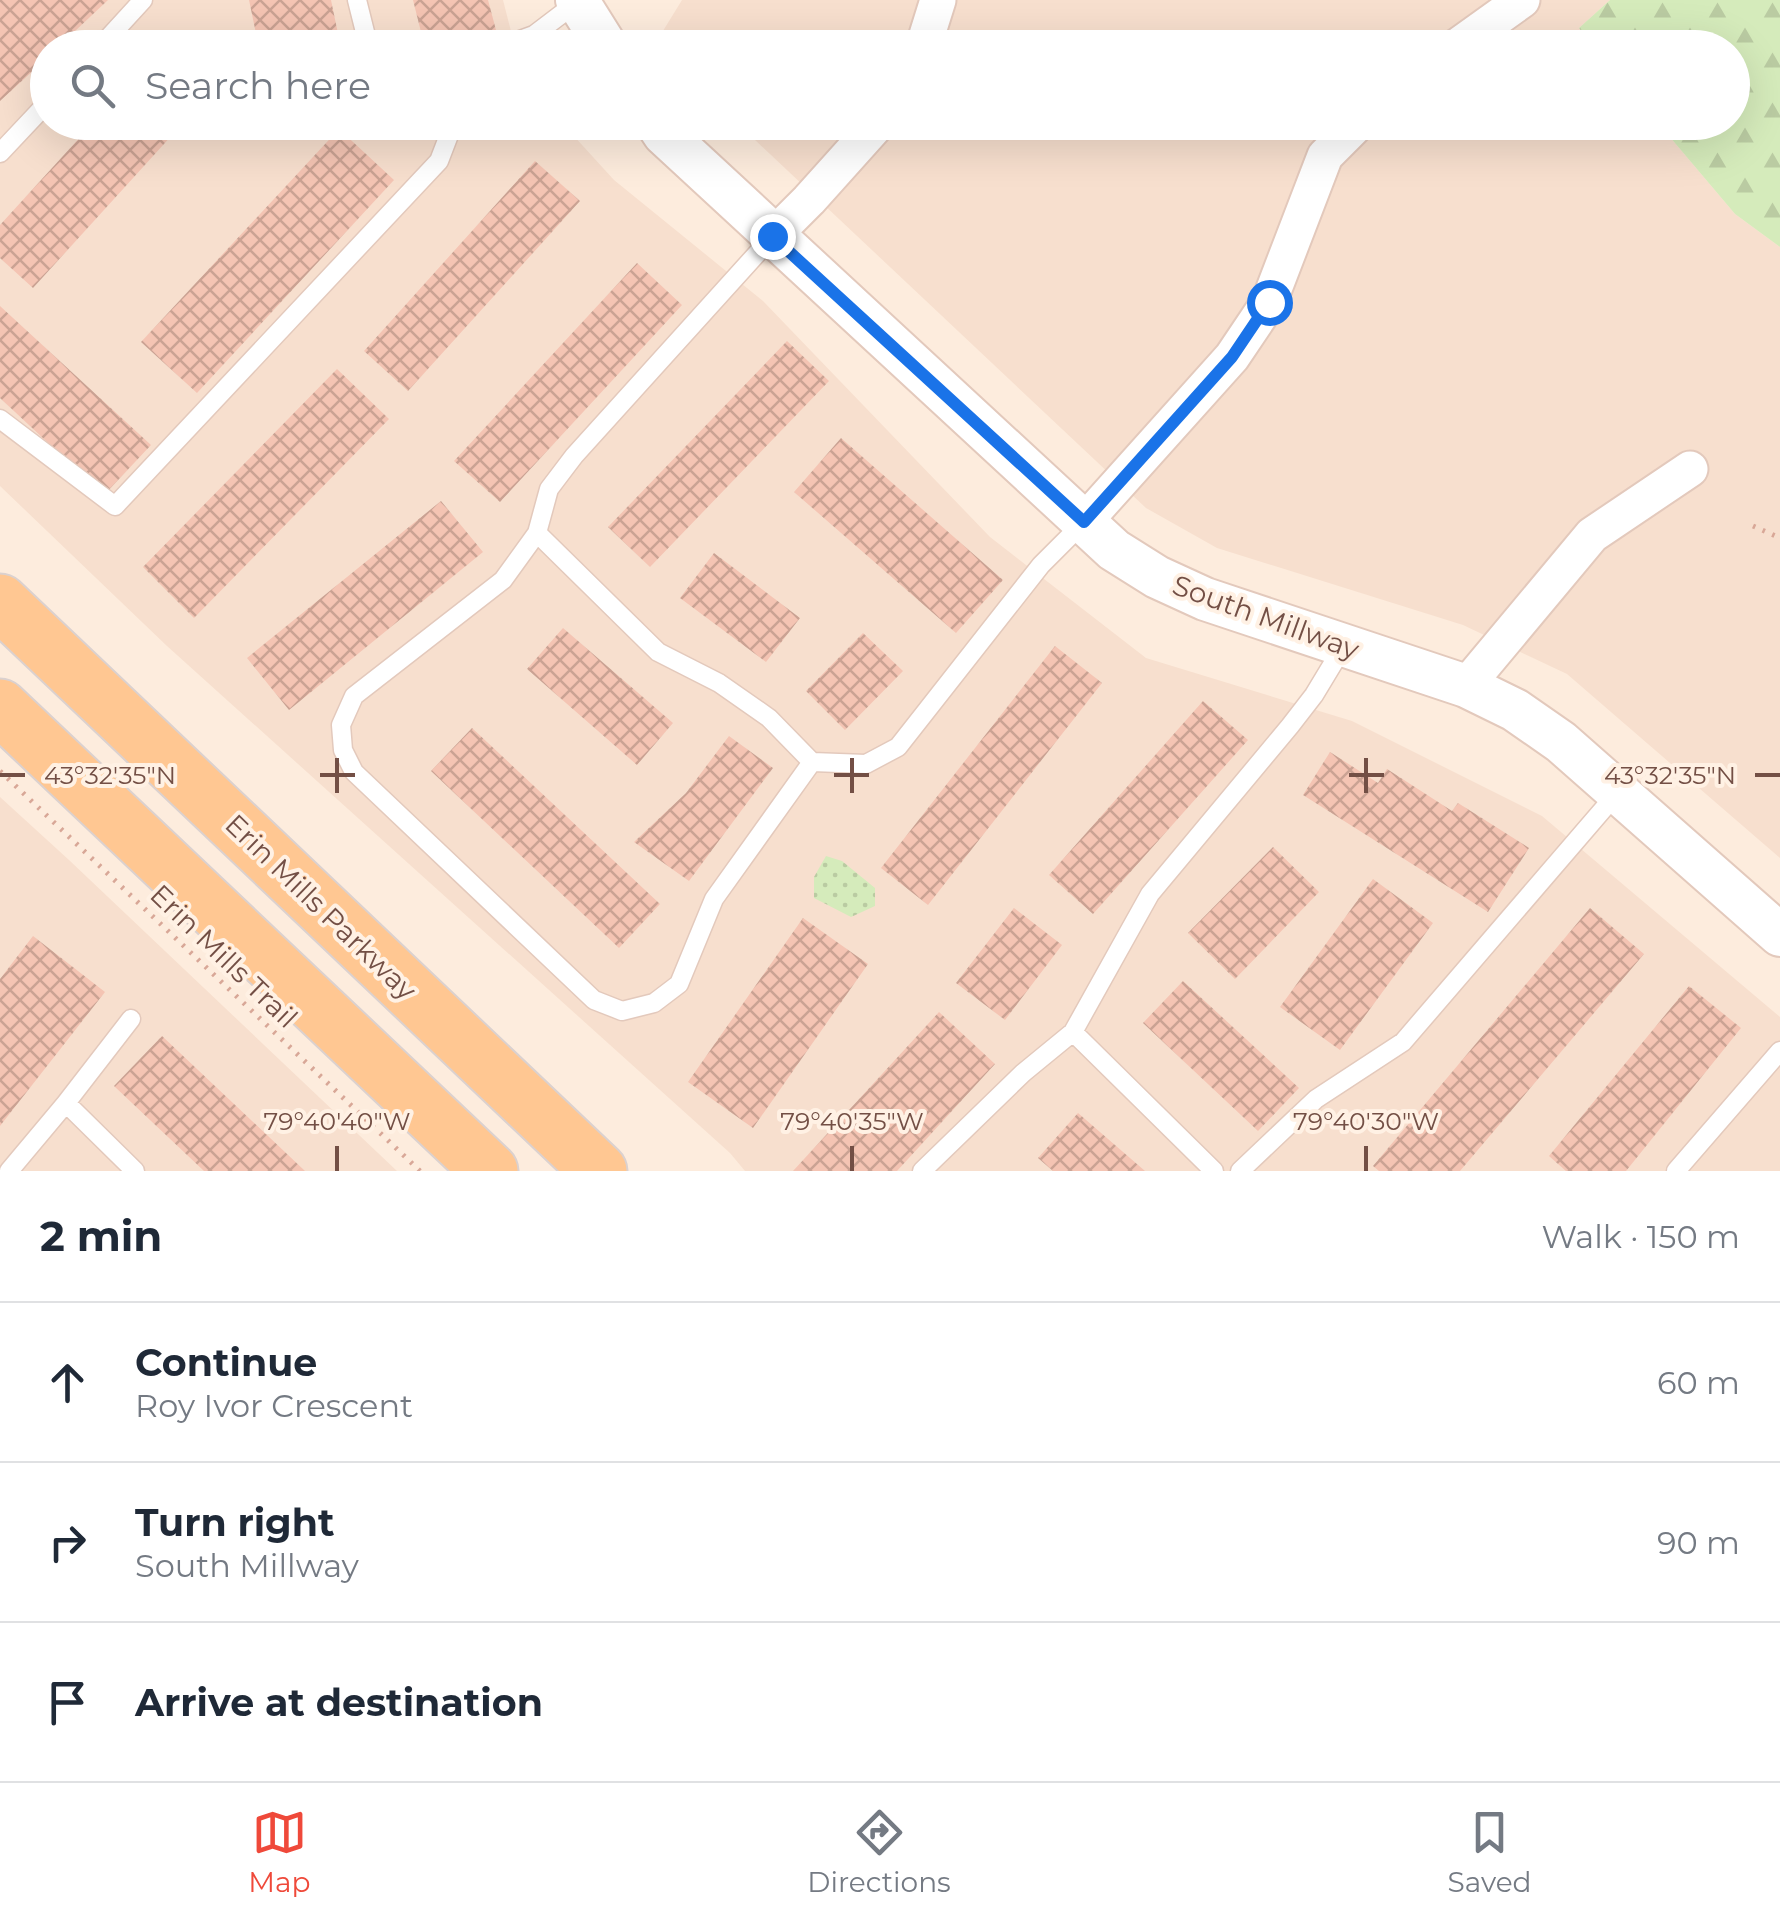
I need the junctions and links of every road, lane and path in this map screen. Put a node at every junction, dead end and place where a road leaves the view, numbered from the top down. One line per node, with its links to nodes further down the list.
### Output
1 (143, 0): 6 (lane)
2 (357, 0): 7 (lane)
3 (938, 0): 10 (street)
4 (1522, 0): 11 (street)
5 (578, 1): 8 (lane); 9 (street)
6 (115, 30)
7 (364, 30)
8 (542, 30)
9 (596, 30)
10 (929, 30)
11 (1480, 30)
12 (30, 121): 17 (lane)
13 (447, 140): 19 (lane)
14 (670, 140): 18 (street, South Millway)
15 (863, 140): 18 (street)
16 (1341, 140): 21 (street)
17 (0, 153)
18 (772, 236): 21 (street, South Millway); 23 (lane)
19 (0, 419)
20 (1690, 469): 27 (street)
21 (1084, 522): 26 (street, South Millway); 29 (lane)
22 (1753, 526): 24 (path)
23 (537, 534): 29 (lane); 29 (lane)
24 (1780, 538)
25 (0, 602): 41 (main road, Erin Mills Parkway)
26 (1344, 646): 27 (street, South Millway); 34 (lane)
27 (1466, 686): 31 (street, South Millway)
28 (0, 707): 40 (main road)
29 (812, 762)
30 (0, 771): 39 (path, Erin Mills Trail)
31 (1618, 792): 32 (street, South Millway); 44 (lane)
32 (1780, 935)
33 (131, 1019): 36 (lane)
34 (1074, 1032): 42 (lane); 43 (lane)
35 (1780, 1051): 45 (lane)
36 (66, 1103): 37 (lane); 38 (lane)
37 (9, 1171)
38 (135, 1171)
39 (420, 1171)
40 (490, 1171)
41 (600, 1171)
42 (922, 1171)
43 (1214, 1171)
44 (1240, 1171)
45 (1676, 1171)

